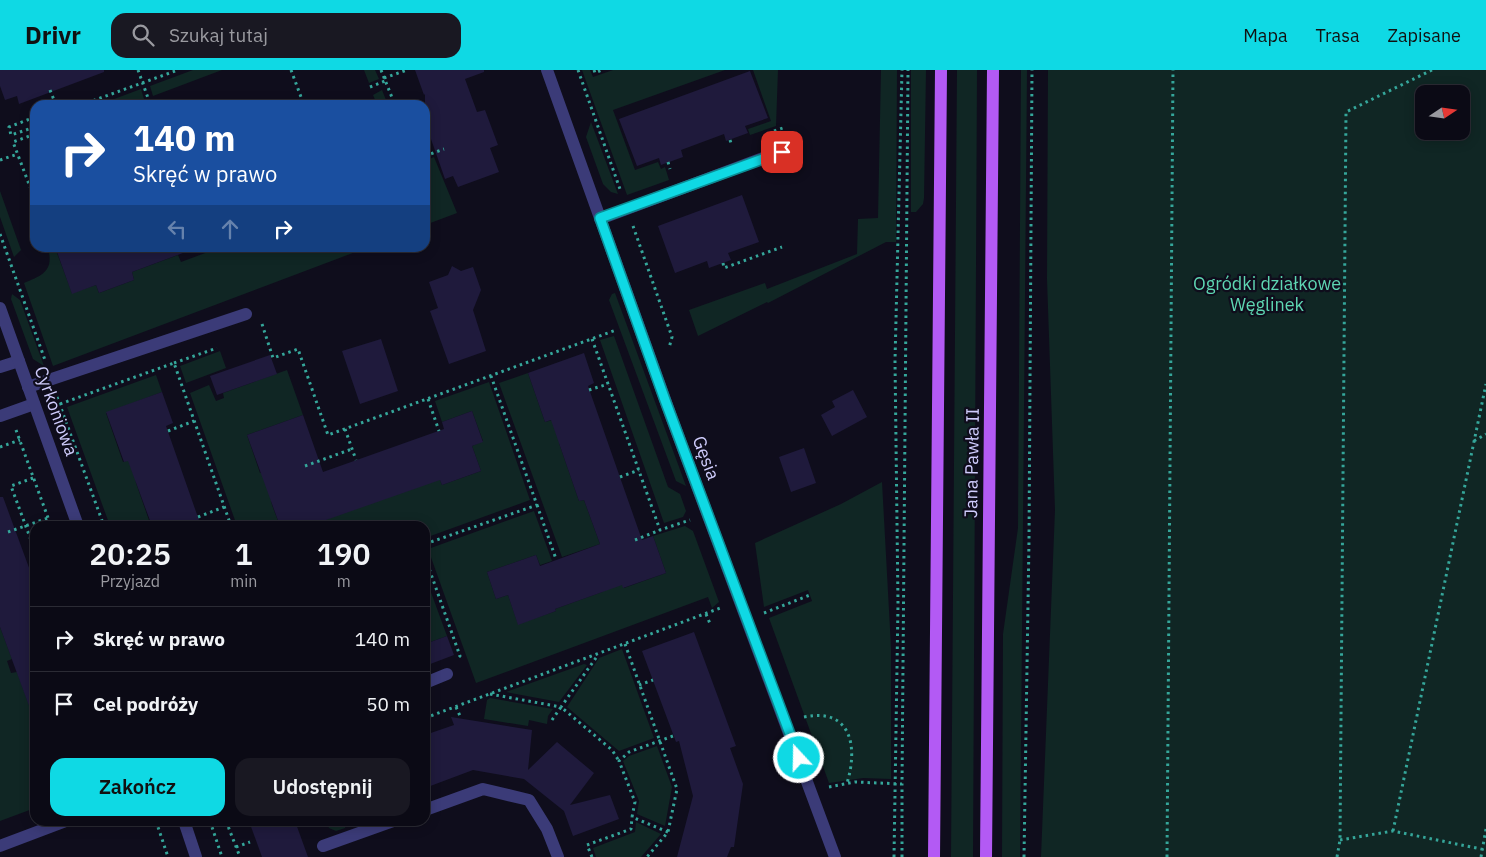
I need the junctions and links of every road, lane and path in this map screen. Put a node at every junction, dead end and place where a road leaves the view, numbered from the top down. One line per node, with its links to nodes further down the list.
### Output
1 (138, 70): 18 (path)
2 (178, 70): 18 (path)
3 (291, 70): 24 (path)
4 (381, 70): 17 (path)
5 (407, 70): 17 (path)
6 (547, 70): 40 (street, Gęsia)
7 (578, 70): 39 (path)
8 (594, 70): 9 (path)
9 (602, 70)
10 (902, 70): 116 (path)
11 (908, 70): 117 (path)
12 (941, 70): 146 (main road, Jana Pawła II)
13 (993, 70): 147 (main road, Jana Pawła II)
14 (1032, 70): 148 (path)
15 (1174, 70): 149 (path)
16 (1432, 70): 130 (path)
17 (385, 80): 19 (path); 25 (path)
18 (142, 83): 21 (path); 23 (path)
19 (370, 87)
20 (50, 90): 22 (path)
21 (148, 98)
22 (54, 100)
23 (95, 100)
24 (302, 100)
25 (392, 100)
26 (30, 119): 27 (path)
27 (30, 129)
28 (30, 136): 33 (path)
29 (730, 140): 30 (path)
30 (732, 146)
31 (444, 149): 34 (path)
32 (782, 152): 39 (street)
33 (18, 154): 35 (path); 38 (path)
34 (430, 154)
35 (0, 160)
36 (668, 162): 37 (path)
37 (670, 169)
38 (30, 186)
39 (626, 209): 40 (street); 49 (path)
40 (600, 218): 143 (street, Gęsia)
41 (782, 248): 42 (path)
42 (722, 263)
43 (0, 308): 50 (street, Cyrkoniowa)
44 (246, 314): 56 (street)
45 (260, 321): 63 (path)
46 (616, 330): 47 (path)
47 (592, 339): 53 (path); 54 (path)
48 (217, 348): 51 (path)
49 (668, 351)
50 (19, 361): 52 (street); 56 (street, Cyrkoniowa)
51 (174, 363): 60 (path); 62 (path)
52 (0, 367)
53 (492, 376): 58 (path); 76 (path)
54 (608, 384): 57 (path); 73 (path)
55 (1486, 384): 68 (path)
56 (28, 387): 59 (street, Cyrkoniowa)
57 (589, 390)
58 (428, 399): 63 (path); 65 (path)
59 (34, 404): 61 (street); 82 (street, Cyrkoniowa)
60 (60, 404)
61 (5, 414): 67 (path)
62 (194, 421): 64 (path); 77 (path)
63 (345, 429): 70 (path)
64 (168, 431)
65 (439, 431)
66 (1486, 434): 68 (path)
67 (20, 440): 69 (path); 75 (path)
68 (1474, 440): 128 (path)
69 (0, 448)
70 (352, 449): 71 (path); 72 (path)
71 (356, 460)
72 (305, 466)
73 (639, 470): 74 (path); 87 (path)
74 (620, 477)
75 (33, 478): 79 (path); 86 (path)
76 (537, 505): 91 (path); 92 (path)
77 (224, 507): 78 (path); 83 (path)
78 (198, 517)
79 (48, 518): 80 (path); 81 (path)
80 (40, 521)
81 (49, 521)
82 (76, 521)
83 (229, 521)
84 (683, 522): 87 (path)
85 (30, 525): 86 (path)
86 (26, 526): 88 (path); 89 (path)
87 (660, 530): 90 (path)
88 (8, 532)
89 (30, 537)
90 (635, 540)
91 (430, 542)
92 (556, 559)
93 (430, 571): 101 (path)
94 (810, 595): 97 (path)
95 (726, 606): 96 (path)
96 (706, 614): 98 (path); 99 (path)
97 (765, 621)
98 (711, 626)
99 (625, 644): 100 (path); 104 (path)
100 (598, 654): 105 (path); 107 (path)
101 (447, 674): 103 (street)
102 (653, 680): 104 (path)
103 (430, 681)
104 (639, 685): 113 (path)
105 (489, 694): 106 (path); 107 (path)
106 (456, 707): 108 (path); 109 (path)
107 (560, 707): 111 (path); 114 (path)
108 (430, 716)
109 (460, 716)
110 (800, 718): 115 (path)
111 (552, 720)
112 (673, 736): 113 (path)
113 (659, 741): 114 (path); 129 (path)
114 (619, 761): 120 (path)
115 (847, 783): 116 (path); 118 (path)
116 (895, 783): 117 (path); 144 (path)
117 (902, 784): 145 (path)
118 (826, 788)
119 (430, 808): 140 (street)
120 (632, 817): 129 (path); 141 (path)
121 (53, 826): 132 (street)
122 (158, 826): 136 (path)
123 (186, 826): 137 (street)
124 (212, 826): 138 (path)
125 (228, 826): 134 (path)
126 (379, 826): 133 (street)
127 (1486, 829): 135 (path)
128 (1394, 831): 130 (path); 135 (path)
129 (668, 832): 142 (path)
130 (1340, 840): 150 (path)
131 (250, 842): 134 (path)
132 (0, 846)
133 (323, 846)
134 (236, 847): 139 (path)
135 (1484, 849): 151 (path)
136 (168, 857)
137 (196, 857)
138 (222, 857)
139 (240, 857)
140 (558, 857)
141 (592, 857)
142 (647, 857)
143 (835, 857)
144 (894, 857)
145 (902, 857)
146 (934, 857)
147 (986, 857)
148 (1024, 857)
149 (1167, 857)
150 (1337, 857)
151 (1481, 857)

